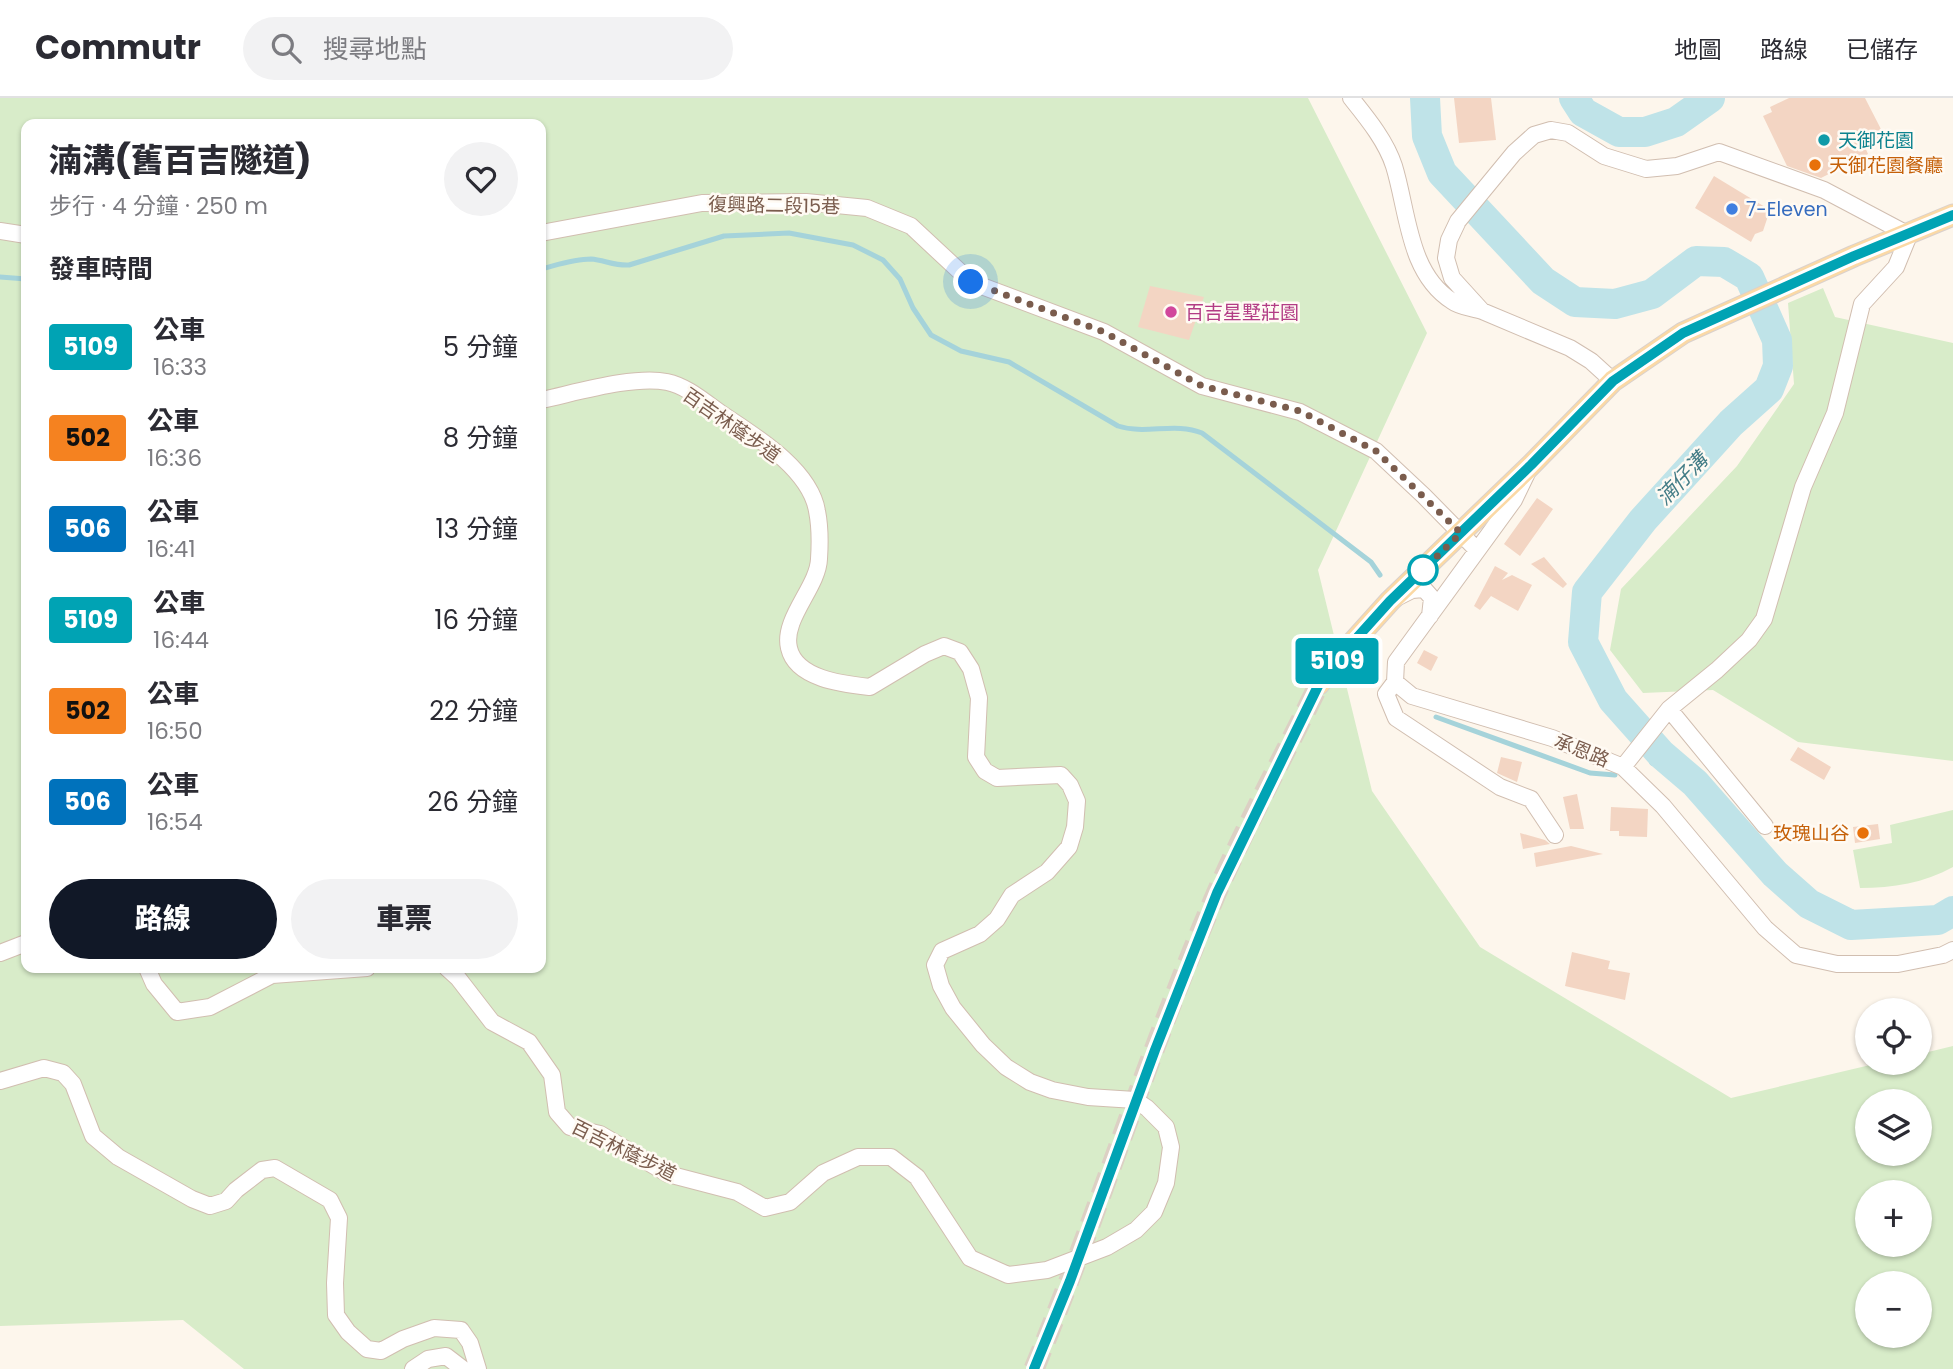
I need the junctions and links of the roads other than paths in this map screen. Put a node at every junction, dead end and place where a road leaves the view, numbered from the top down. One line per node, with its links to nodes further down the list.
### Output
1 (1351, 98): 7 (street)
2 (1953, 215): 6 (main road)
3 (0, 231): 5 (street)
4 (546, 232): 11 (street, 復興路二段15巷)
5 (21, 234)
6 (1909, 235): 7 (street); 8 (main road); 17 (street)
7 (1482, 311): 8 (street)
8 (1613, 381): 10 (main road)
9 (546, 399): 26 (street, 百吉林蔭步道)
10 (1531, 465): 11 (main road); 12 (street)
11 (1461, 533): 12 (street, 復興路二段15巷); 13 (main road)
12 (1477, 550): 14 (street)
13 (1390, 601): 14 (street); 16 (main road)
14 (1430, 616): 15 (street)
15 (1395, 681): 18 (street, 承恩路); 20 (street)
16 (1319, 684)
17 (1669, 709): 18 (street); 19 (street)
18 (1623, 767): 22 (street, 承恩路)
19 (1765, 827)
20 (1555, 835)
21 (21, 945): 23 (street)
22 (1953, 950)
23 (0, 953)
24 (149, 973): 25 (street)
25 (299, 973)
26 (452, 973)
27 (0, 1081): 30 (street)
28 (413, 1369): 29 (street)
29 (463, 1369)
30 (478, 1369)

